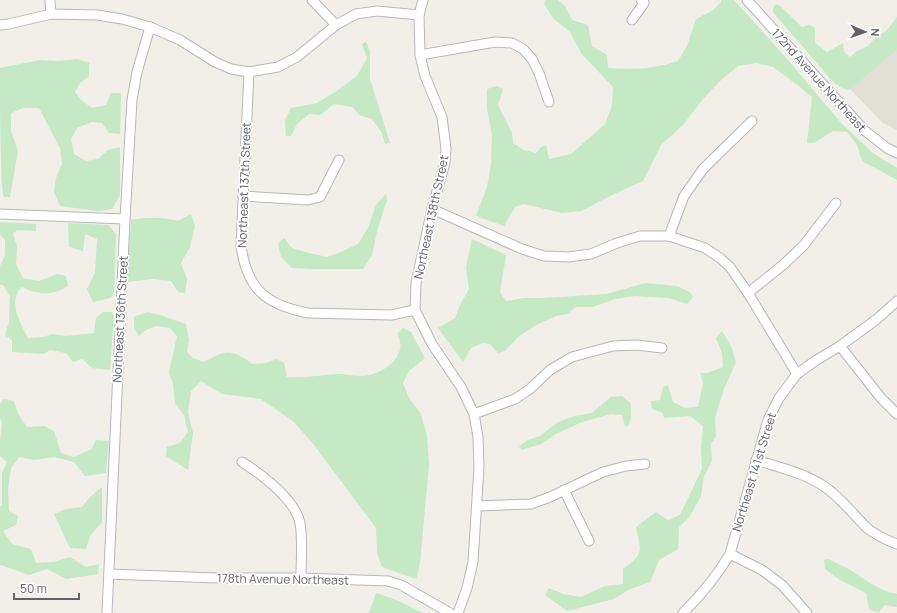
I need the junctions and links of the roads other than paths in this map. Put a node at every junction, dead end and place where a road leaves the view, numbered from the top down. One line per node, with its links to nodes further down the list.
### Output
1 (50, 0): 6 (street)
2 (312, 0): 10 (street)
3 (423, 0): 7 (street, Northeast 138th Street)
4 (641, 0): 8 (street)
5 (751, 1): 16 (street, 172nd Avenue Northeast)
6 (51, 14): 9 (street); 11 (street)
7 (419, 16): 10 (street); 12 (street, Northeast 138th Street)
8 (632, 20)
9 (0, 25)
10 (336, 25): 13 (street)
11 (150, 27): 13 (street); 22 (street, Northeast 136th Street)
12 (420, 55): 14 (street); 20 (street, Northeast 138th Street)
13 (249, 72): 18 (street, Northeast 137th Street)
14 (549, 102)
15 (752, 121): 23 (street)
16 (897, 153)
17 (339, 160): 18 (street)
18 (243, 196): 26 (street, Northeast 137th Street)
19 (836, 203): 24 (street)
20 (432, 209): 23 (street); 26 (street, Northeast 138th Street)
21 (0, 214): 22 (street)
22 (125, 219): 40 (street, Northeast 136th Street)
23 (669, 236): 24 (street)
24 (748, 293): 29 (street)
25 (897, 301): 27 (street, Northeast 141st Street)
26 (415, 310): 30 (street, Northeast 138th Street)
27 (840, 346): 29 (street, Northeast 141st Street); 31 (street)
28 (662, 348): 30 (street)
29 (797, 374): 32 (street, Northeast 141st Street)
30 (474, 414): 36 (street, Northeast 138th Street)
31 (897, 414)
32 (756, 460): 38 (street); 39 (street, Northeast 141st Street)
33 (242, 462): 41 (street)
34 (645, 464): 35 (street)
35 (564, 490): 36 (street); 37 (street)
36 (477, 506): 44 (street, Northeast 138th Street)
37 (590, 540)
38 (897, 544)
39 (730, 554): 45 (street, Northeast 141st Street); 46 (street)
40 (109, 574): 41 (street, 178th Avenue Northeast); 42 (street, Northeast 136th Street)
41 (301, 578): 43 (street, 178th Avenue Northeast)
42 (107, 613)
43 (450, 613)
44 (458, 613)
45 (683, 613)
46 (807, 613)

